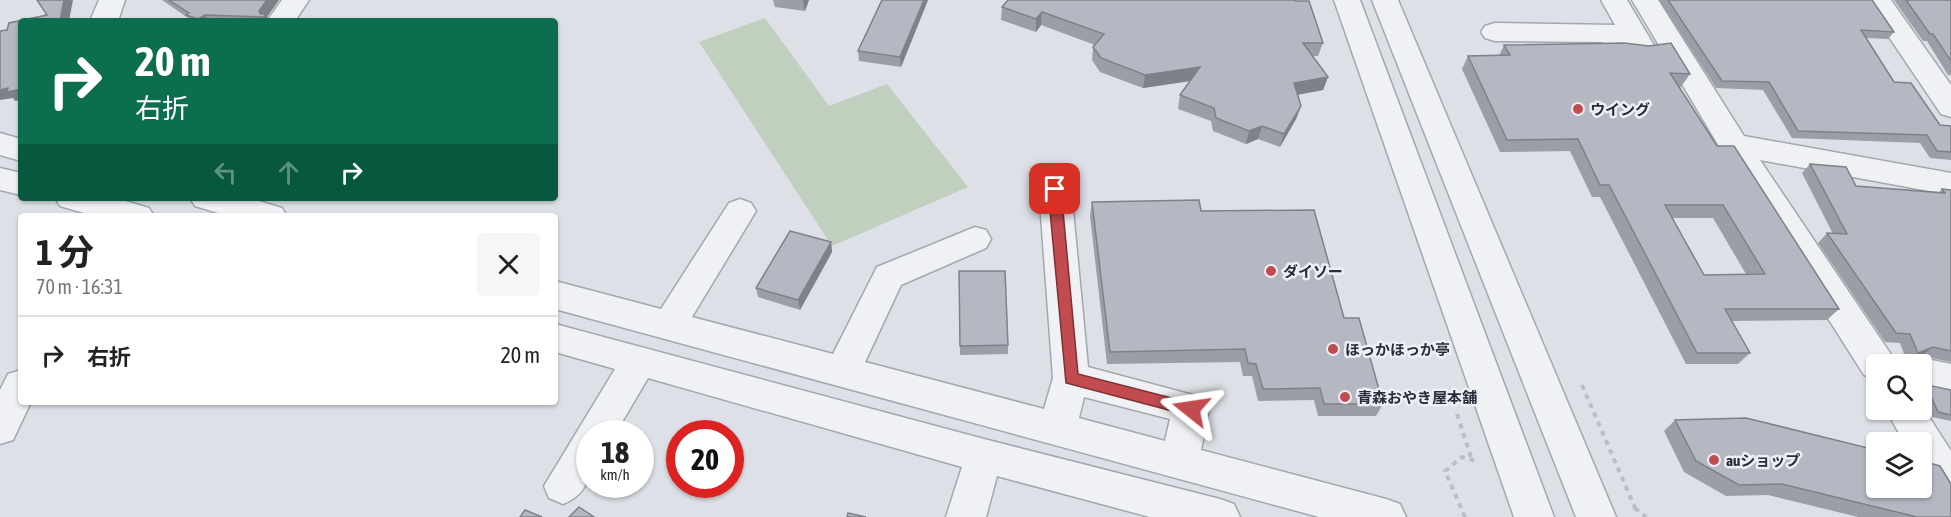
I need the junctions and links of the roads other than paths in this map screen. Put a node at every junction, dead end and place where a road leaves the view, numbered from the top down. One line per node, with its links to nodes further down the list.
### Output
1 (112, 0): 8 (street)
2 (296, 0): 9 (street)
3 (1347, 0): 47 (street)
4 (1385, 0): 48 (street)
5 (1614, 0): 10 (street)
6 (1645, 0): 13 (street)
7 (1877, 0): 11 (street)
8 (105, 18)
9 (282, 18)
10 (1495, 32)
11 (1951, 107)
12 (0, 144): 14 (street)
13 (1734, 145): 17 (street); 28 (street)
14 (18, 149)
15 (0, 179): 16 (street)
16 (18, 183)
17 (1951, 184)
18 (1055, 189): 32 (street)
19 (86, 201): 21 (street)
20 (217, 201): 23 (street)
21 (127, 210)
22 (740, 211): 26 (street)
23 (260, 213)
24 (975, 239): 30 (street)
25 (558, 296): 26 (street)
26 (668, 327): 30 (street)
27 (558, 339): 29 (street)
28 (1872, 354)
29 (638, 363): 35 (street); 39 (street)
30 (842, 373): 38 (street)
31 (1932, 375): 33 (street)
32 (1071, 378): 38 (street); 40 (street)
33 (1951, 379)
34 (18, 391): 37 (street)
35 (603, 420)
36 (1910, 420): 42 (street)
37 (0, 428)
38 (1058, 430): 40 (street)
39 (984, 456): 44 (street); 45 (street)
40 (1179, 462): 46 (street)
41 (576, 465): 43 (street)
42 (1951, 485)
43 (563, 486)
44 (1213, 516)
45 (966, 517)
46 (1386, 517)
47 (1534, 517)
48 (1596, 517)

